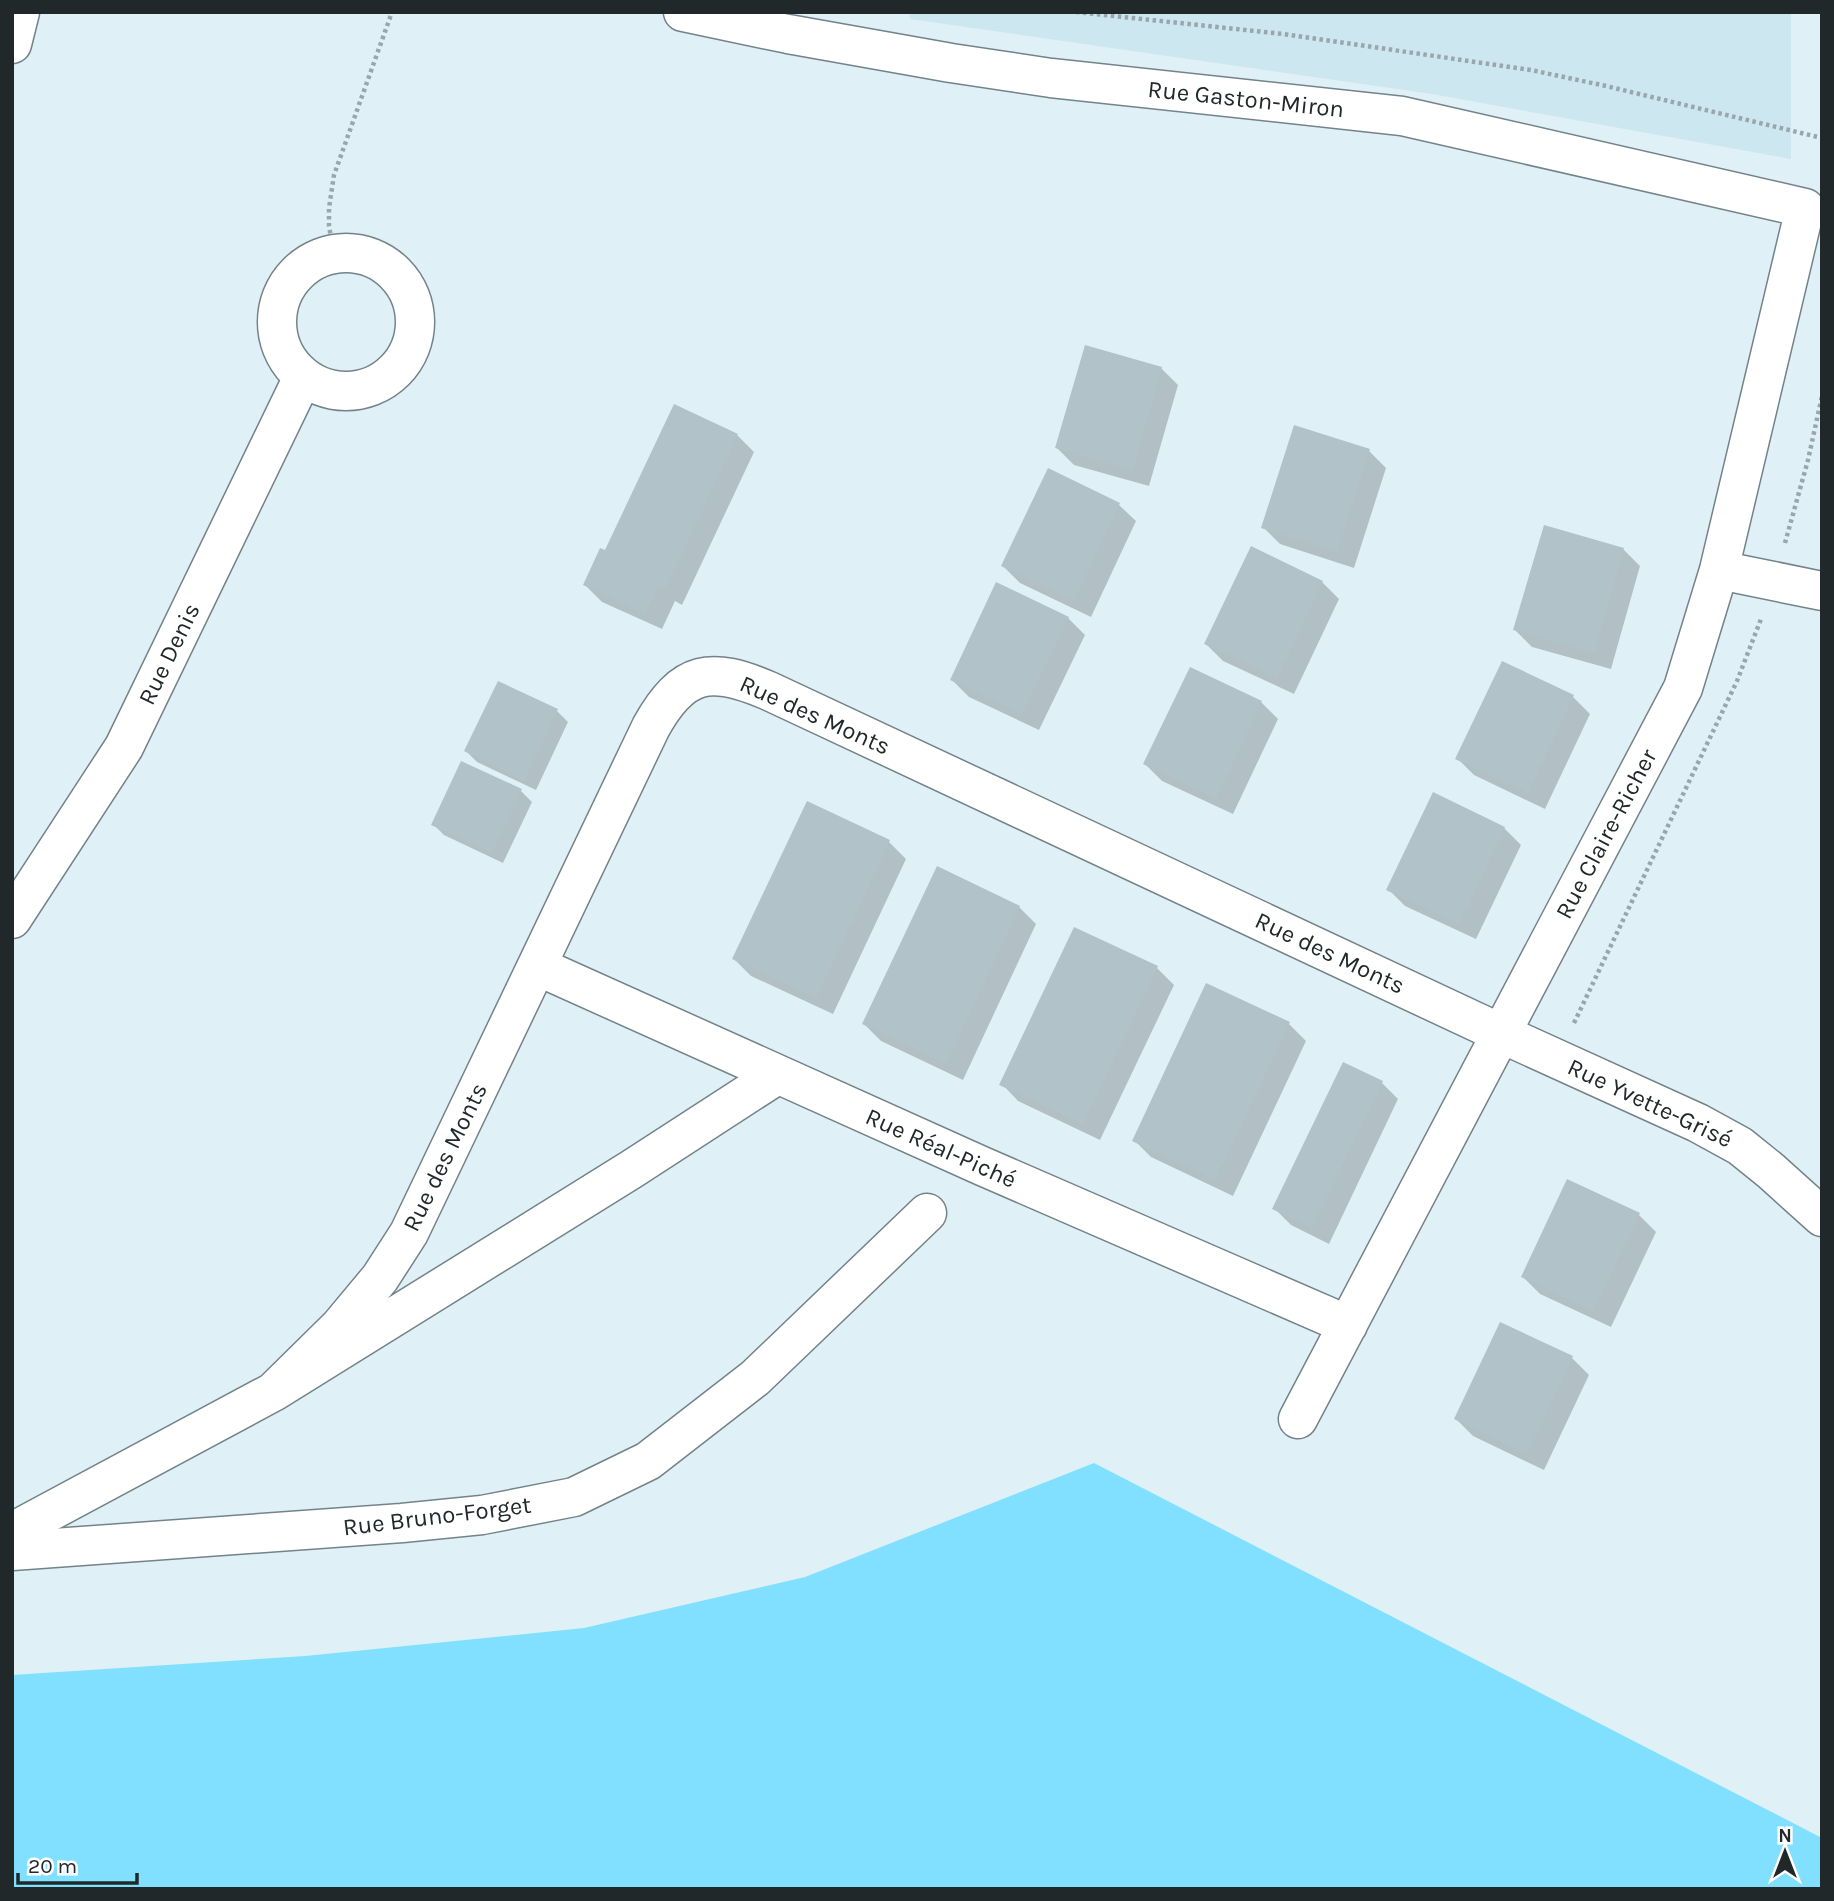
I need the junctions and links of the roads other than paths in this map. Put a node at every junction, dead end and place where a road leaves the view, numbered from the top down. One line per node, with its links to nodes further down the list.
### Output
1 (20, 12): 3 (street)
2 (683, 12): 4 (street, Rue Gaston-Miron)
3 (12, 44)
4 (1805, 208): 6 (street, Rue Claire-Richer)
5 (303, 377): 5 (street); 8 (street, Rue Denis)
6 (1719, 570): 7 (street); 10 (street, Rue Claire-Richer)
7 (1822, 591)
8 (12, 919)
9 (537, 966): 10 (street, Rue des Monts); 11 (street, Rue Réal-Piché); 15 (street, Rue des Monts)
10 (1500, 1033): 13 (street, Rue Yvette-Grisé); 14 (street, Rue Claire-Richer)
11 (777, 1075): 14 (street, Rue Réal-Piché); 15 (street, Rue des Monts)
12 (927, 1213): 18 (street, Rue Bruno-Forget)
13 (1822, 1217)
14 (1348, 1325): 16 (street, Rue Claire-Richer)
15 (273, 1392): 17 (street, Rue des Monts)
16 (1298, 1419)
17 (12, 1532)
18 (12, 1550)

